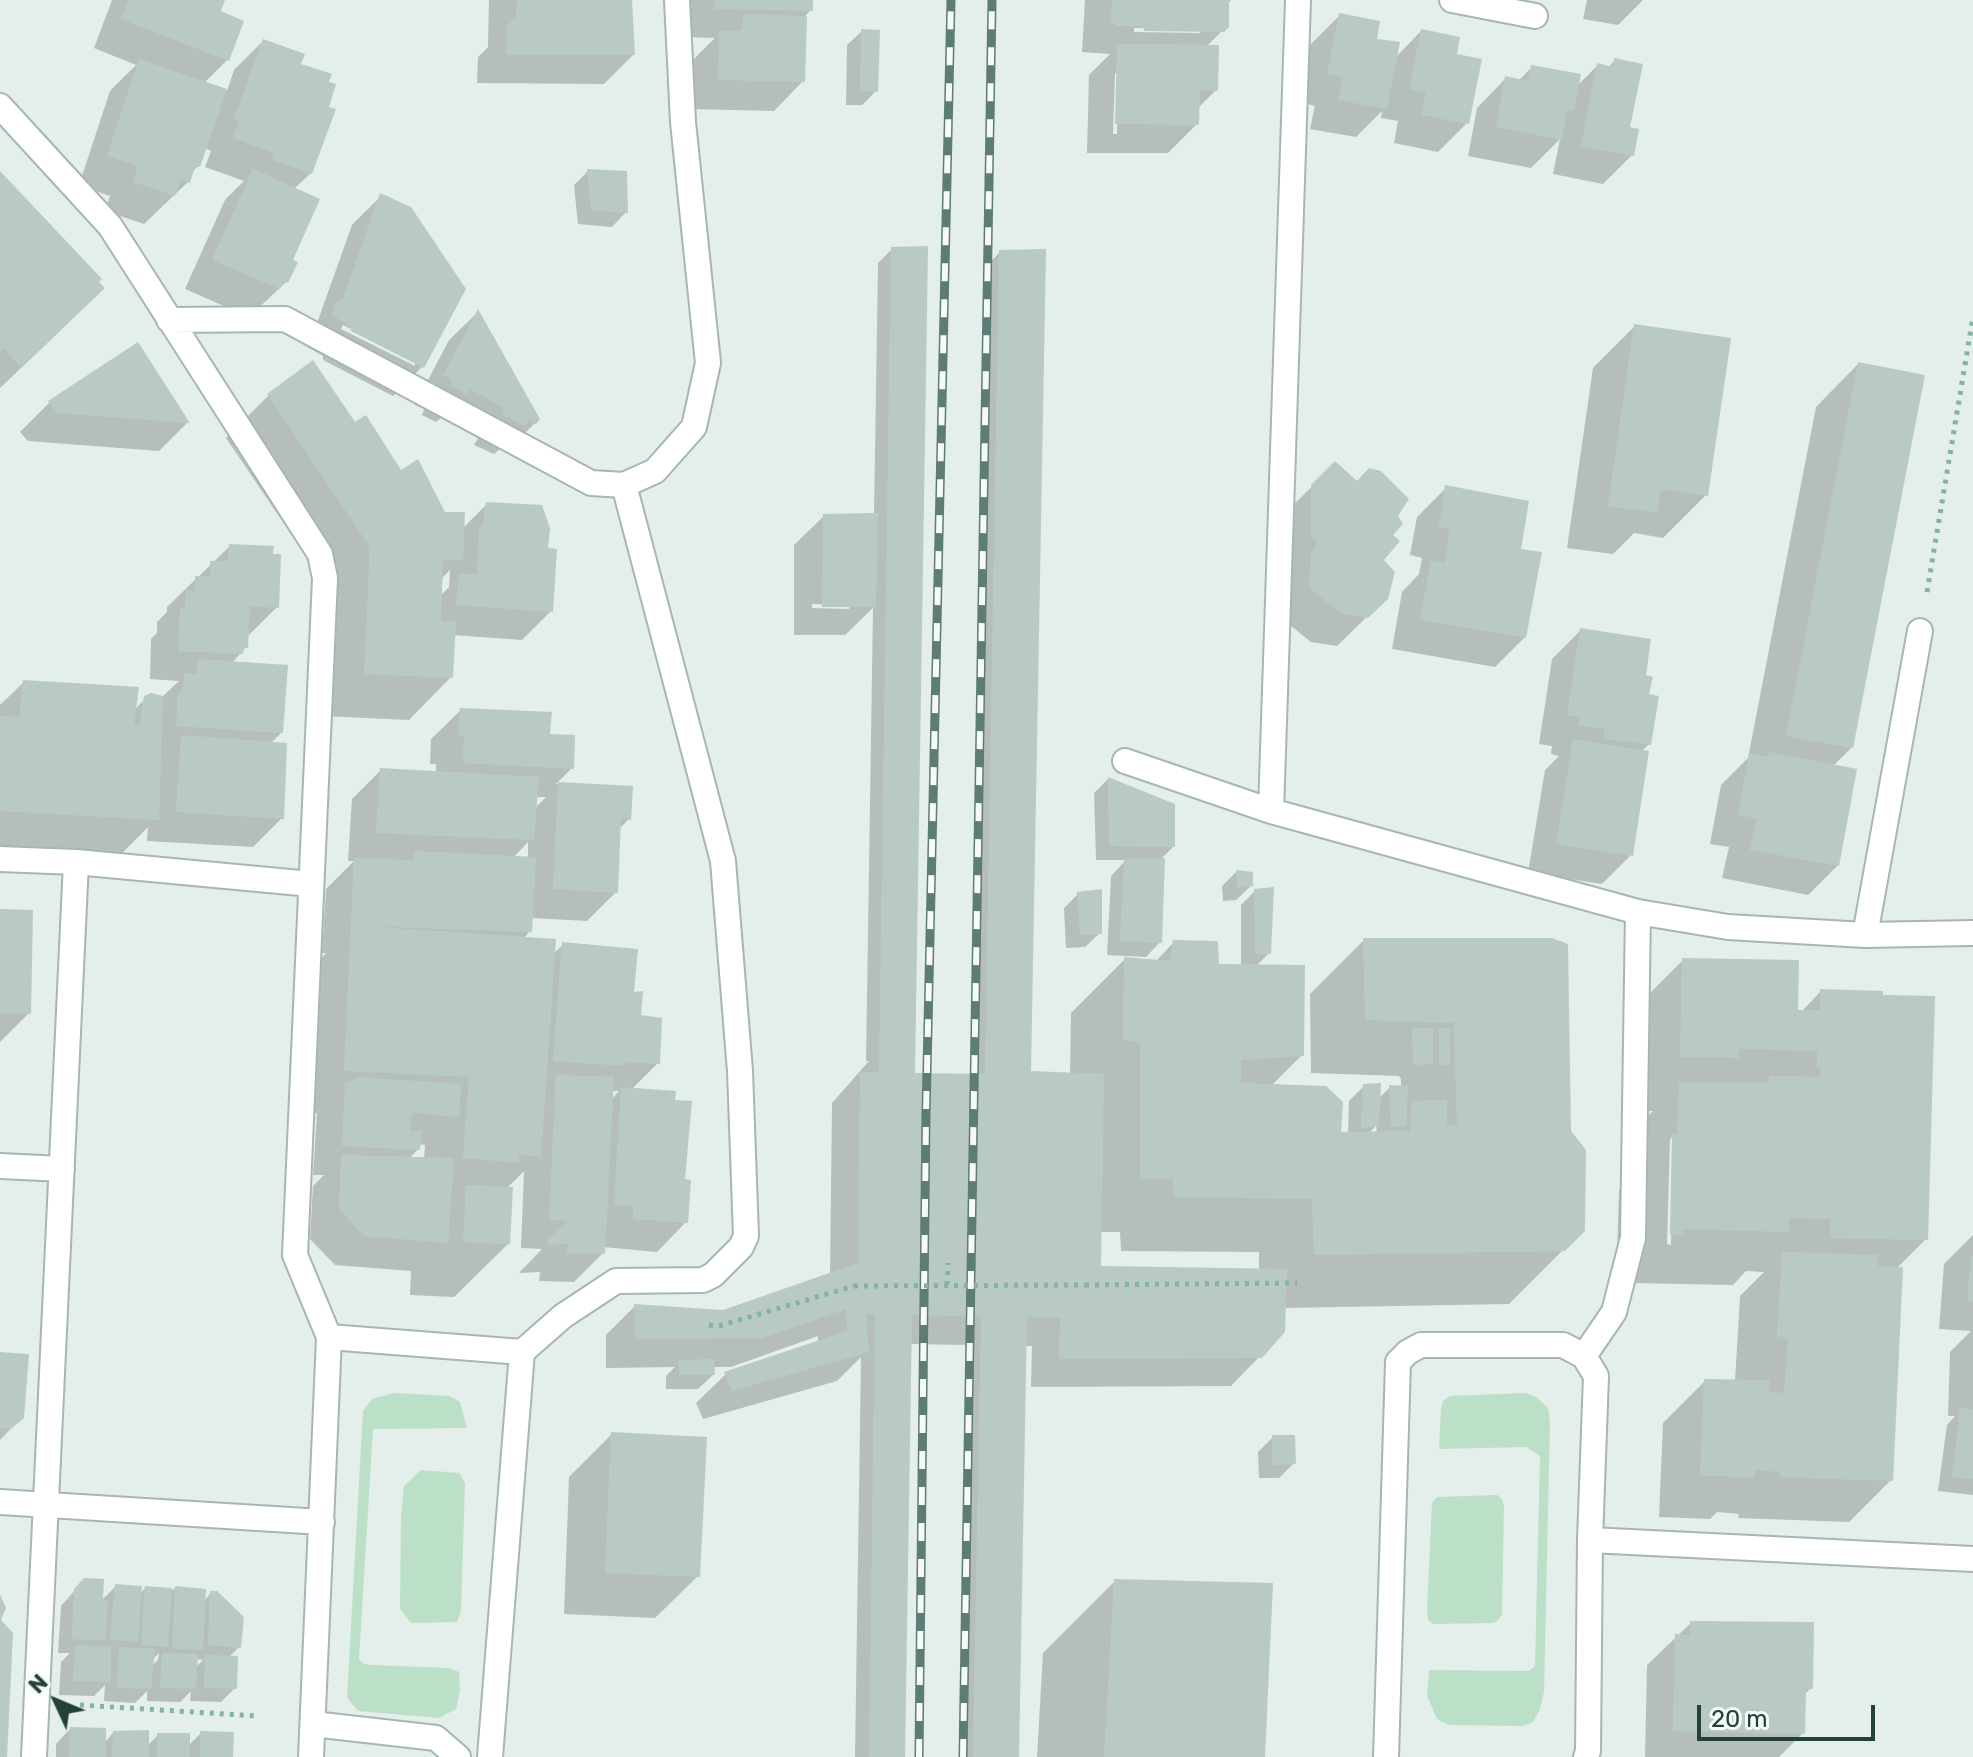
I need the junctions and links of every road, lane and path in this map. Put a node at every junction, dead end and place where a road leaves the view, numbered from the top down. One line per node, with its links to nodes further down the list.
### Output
1 (677, 0): 8 (street)
2 (1298, 0): 11 (street)
3 (1452, 0): 4 (street)
4 (1535, 16)
5 (0, 106): 7 (street)
6 (1973, 317): 9 (path)
7 (169, 320): 8 (street); 14 (street)
8 (624, 485): 25 (street)
9 (1920, 631): 17 (street)
10 (1125, 761): 11 (street)
11 (1271, 811): 15 (street)
12 (0, 859): 13 (street)
13 (76, 862): 14 (street); 19 (street)
14 (311, 884): 24 (street)
15 (1638, 912): 17 (street); 26 (street)
16 (1973, 933): 17 (street)
17 (1865, 935)
18 (0, 1166): 19 (street)
19 (62, 1169): 28 (street)
20 (948, 1263): 22 (path)
21 (1297, 1283): 22 (path, bridge)
22 (947, 1285): 23 (path, bridge)
23 (705, 1325)
24 (329, 1337): 25 (street); 29 (street)
25 (522, 1352): 38 (street)
26 (1584, 1356): 30 (street); 39 (street)
27 (0, 1502): 28 (street)
28 (46, 1505): 29 (street); 32 (street)
29 (322, 1522): 34 (street)
30 (1590, 1540): 31 (street); 40 (street)
31 (1973, 1559)
32 (35, 1702): 33 (path); 35 (street)
33 (256, 1716)
34 (313, 1724): 36 (street); 37 (street)
35 (34, 1757)
36 (311, 1757)
37 (458, 1757)
38 (490, 1757)
39 (1386, 1757)
40 (1586, 1757)

